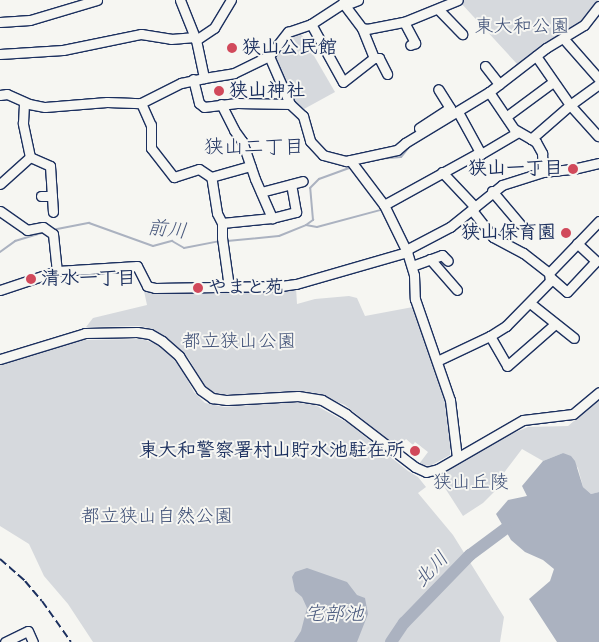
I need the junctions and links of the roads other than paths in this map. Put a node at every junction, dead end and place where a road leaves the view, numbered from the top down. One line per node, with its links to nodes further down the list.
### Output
1 (97, 0): 10 (street)
2 (180, 0): 17 (street)
3 (232, 0): 17 (street)
4 (358, 0): 6 (street)
5 (458, 0): 8 (street)
6 (344, 2): 13 (street); 14 (street)
7 (599, 6): 9 (street)
8 (438, 9): 11 (street); 15 (street)
9 (592, 16): 12 (street); 16 (street)
10 (0, 22)
11 (404, 22): 14 (street); 18 (street)
12 (599, 23)
13 (310, 24): 20 (street); 22 (street)
14 (362, 28): 22 (street)
15 (462, 34)
16 (563, 38): 21 (street); 27 (street)
17 (196, 39): 19 (street); 25 (street)
18 (410, 45)
19 (0, 54)
20 (269, 56): 25 (street); 37 (street)
21 (536, 56): 28 (street); 29 (street)
22 (374, 58): 24 (street)
23 (485, 66): 29 (street)
24 (387, 74)
25 (204, 78): 26 (street)
26 (193, 79): 35 (street); 36 (street)
27 (599, 79)
28 (553, 82): 38 (street); 40 (street)
29 (500, 84): 32 (street)
30 (599, 84): 38 (street)
31 (438, 89): 42 (street)
32 (489, 92): 39 (street); 40 (street)
33 (0, 95): 34 (street)
34 (24, 102): 35 (street); 46 (street)
35 (141, 103): 52 (street)
36 (220, 104): 37 (street); 49 (street)
37 (290, 104): 48 (street)
38 (570, 105): 43 (street); 44 (street)
39 (458, 112): 42 (street); 45 (street)
40 (507, 116): 41 (street)
41 (518, 132): 44 (street); 45 (street)
42 (418, 135): 48 (street)
43 (598, 136)
44 (531, 139): 50 (street)
45 (480, 152): 51 (street)
46 (30, 156): 54 (street); 59 (street)
47 (599, 163): 50 (street)
48 (353, 164): 60 (street)
49 (250, 166): 52 (street); 57 (street)
50 (543, 172): 56 (street)
51 (444, 175): 60 (street); 61 (street)
52 (211, 177): 66 (street)
53 (303, 181): 55 (street)
54 (0, 184)
55 (291, 184): 57 (street); 64 (street)
56 (492, 191): 61 (street); 67 (street)
57 (260, 192): 64 (street)
58 (41, 196): 59 (street)
59 (52, 196): 63 (street)
60 (385, 207): 69 (street)
61 (473, 208): 69 (street); 74 (street)
62 (0, 211): 73 (street)
63 (53, 212)
64 (272, 218): 66 (street)
65 (599, 221): 68 (street)
66 (222, 223): 75 (street)
67 (520, 224)
68 (577, 243): 74 (street); 74 (street)
69 (407, 251): 72 (street); 75 (street)
70 (430, 260): 71 (street); 72 (street); 77 (street)
71 (448, 261)
72 (412, 266): 83 (street)
73 (57, 271): 75 (street); 76 (street)
74 (550, 275): 78 (street)
75 (229, 287)
76 (0, 290)
77 (457, 290)
78 (530, 302): 79 (street); 80 (street)
79 (555, 324): 80 (street); 81 (street)
80 (490, 336): 83 (street)
81 (574, 338)
82 (0, 359): 85 (street)
83 (437, 361): 85 (street)
84 (599, 392): 85 (street)
85 (456, 458)
86 (6, 642): 87 (street)
87 (33, 642)

